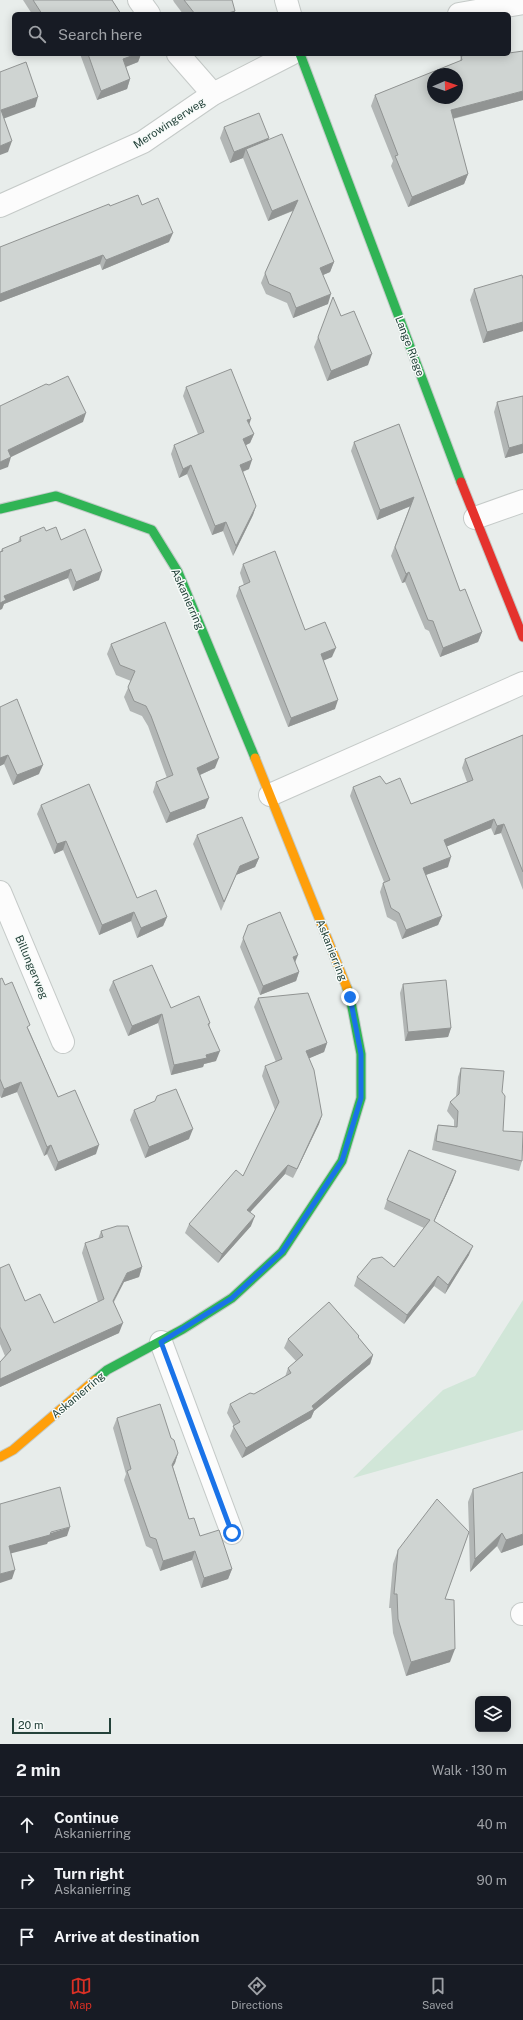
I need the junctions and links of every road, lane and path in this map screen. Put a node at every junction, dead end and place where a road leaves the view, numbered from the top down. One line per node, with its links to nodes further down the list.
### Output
1 (139, 0): 4 (street)
2 (286, 0): 5 (street)
3 (523, 3): 6 (street)
4 (148, 12)
5 (289, 12)
6 (471, 12)
7 (180, 56): 10 (street)
8 (286, 56): 10 (street, Merowingerweg)
9 (301, 56): 14 (street, Lange Riege)
10 (213, 94): 11 (street, Merowingerweg)
11 (0, 206)
12 (523, 501): 14 (street)
13 (0, 509): 17 (street, Askanierring)
14 (475, 518): 15 (street, Lange Riege)
15 (523, 637)
16 (523, 683): 17 (street)
17 (270, 795): 20 (street, Askanierring)
18 (0, 892): 19 (street, Billungerweg)
19 (63, 1042)
20 (161, 1342): 21 (street, Askanierring); 22 (street)
21 (0, 1457)
22 (232, 1533)

